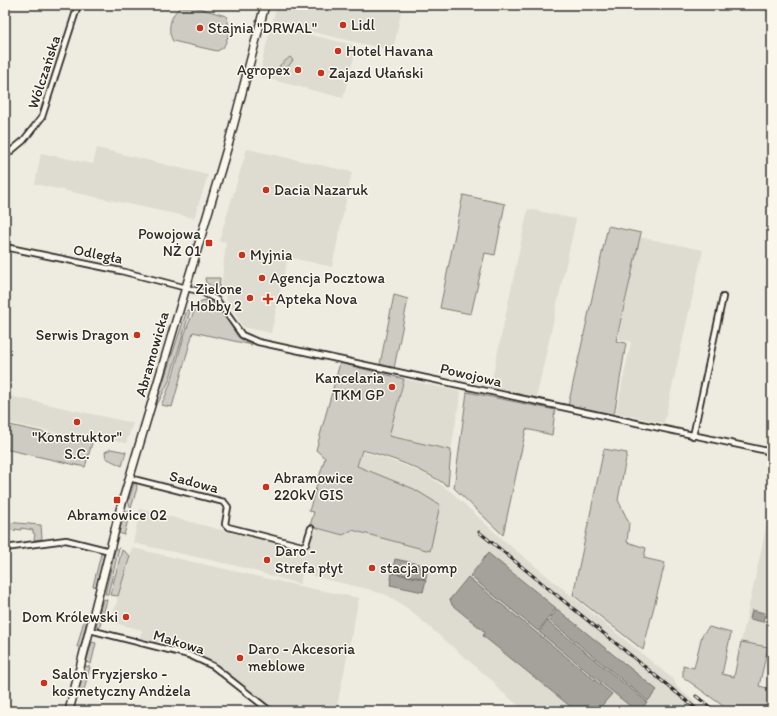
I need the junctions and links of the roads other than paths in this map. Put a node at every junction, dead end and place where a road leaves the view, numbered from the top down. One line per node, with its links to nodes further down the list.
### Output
1 (78, 5): 3 (street, Wólczańska)
2 (265, 5): 5 (main road, Abramowicka)
3 (5, 156)
4 (5, 247): 5 (street, Odległa)
5 (186, 287): 7 (street, Powojowa); 9 (main road, Abramowicka)
6 (723, 297): 7 (street)
7 (693, 436): 8 (street, Powojowa)
8 (772, 452)
9 (129, 478): 10 (street, Sadowa); 12 (main road, Abramowicka)
10 (310, 528)
11 (5, 548): 12 (street)
12 (110, 551): 13 (main road, Abramowicka)
13 (90, 630): 14 (main road, Abramowicka); 15 (street, Makowa)
14 (69, 711)
15 (270, 711)

